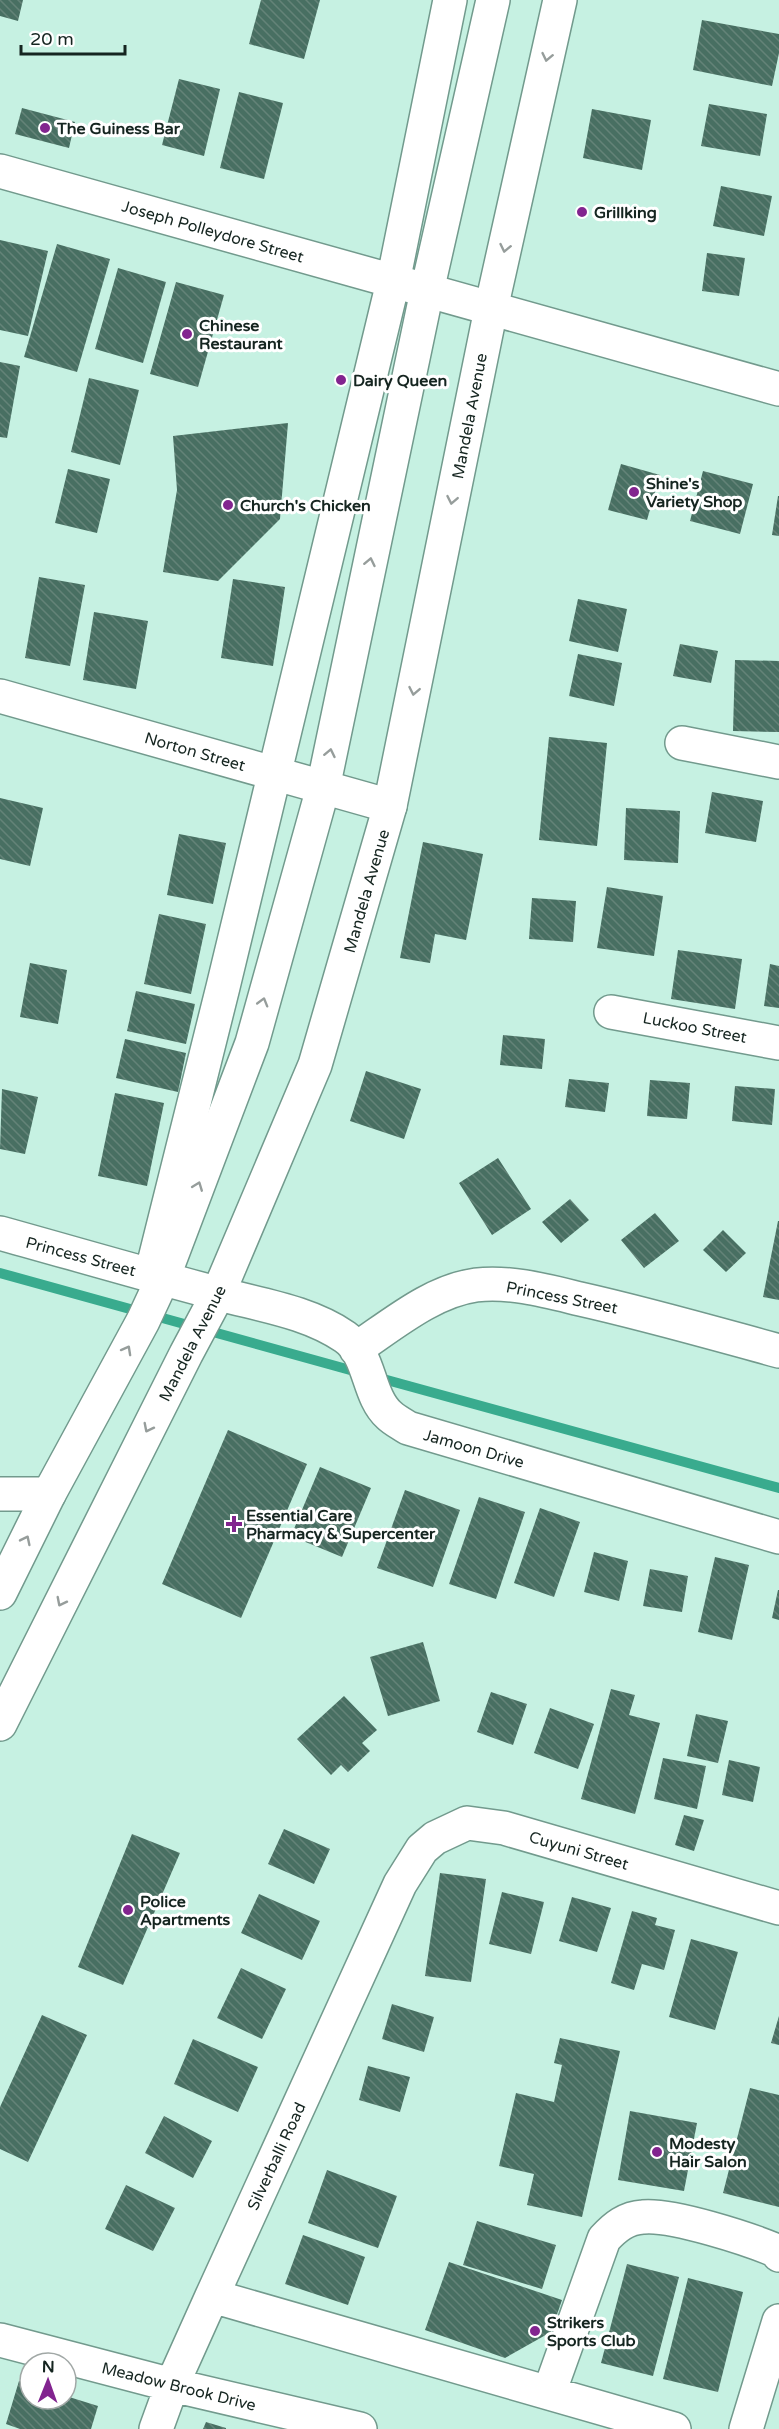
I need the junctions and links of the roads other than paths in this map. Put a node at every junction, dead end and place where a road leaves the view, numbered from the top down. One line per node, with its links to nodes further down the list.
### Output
1 (450, 0): 5 (street)
2 (493, 0): 6 (street)
3 (560, 0): 7 (street, Mandela Avenue, one-way to 7)
4 (0, 171): 5 (street, Joseph Polleydore Street)
5 (393, 282): 6 (street, Joseph Polleydore Street); 12 (street)
6 (427, 291): 7 (street, Joseph Polleydore Street); 13 (street, one-way to 6)
7 (491, 309): 8 (street); 14 (street, Mandela Avenue, one-way to 14)
8 (779, 389)
9 (0, 696): 12 (street, Norton Street)
10 (682, 743): 11 (street)
11 (779, 762)
12 (275, 774): 13 (street, Norton Street); 18 (street)
13 (323, 788): 14 (street, Norton Street); 18 (street, one-way to 13)
14 (390, 806): 19 (street, Mandela Avenue)
15 (611, 1012): 16 (street, Luckoo Street)
16 (779, 1043)
17 (0, 1233): 18 (street, Princess Street)
18 (153, 1293): 19 (street, Princess Street); 23 (street, one-way to 18)
19 (205, 1318): 21 (street, Jamoon Drive); 26 (street, Mandela Avenue, one-way to 26)
20 (779, 1352): 21 (street, Princess Street)
21 (358, 1354): 24 (street, Jamoon Drive)
22 (0, 1494): 23 (street)
23 (49, 1494): 25 (street, one-way to 23)
24 (779, 1537)
25 (0, 1593)
26 (0, 1724)
27 (400, 1884): 28 (street, Cuyuni Street); 30 (street, Silverballi Road)
28 (779, 1908)
29 (779, 2255): 34 (street)
30 (212, 2296): 33 (street, Silverballi Road); 34 (street)
31 (779, 2321): 38 (street)
32 (0, 2340): 33 (street, Meadow Brook Drive)
33 (172, 2385): 35 (street, Silverballi Road); 36 (street, Meadow Brook Drive)
34 (549, 2393): 37 (street)
35 (156, 2429)
36 (360, 2429)
37 (674, 2429)
38 (746, 2429)

